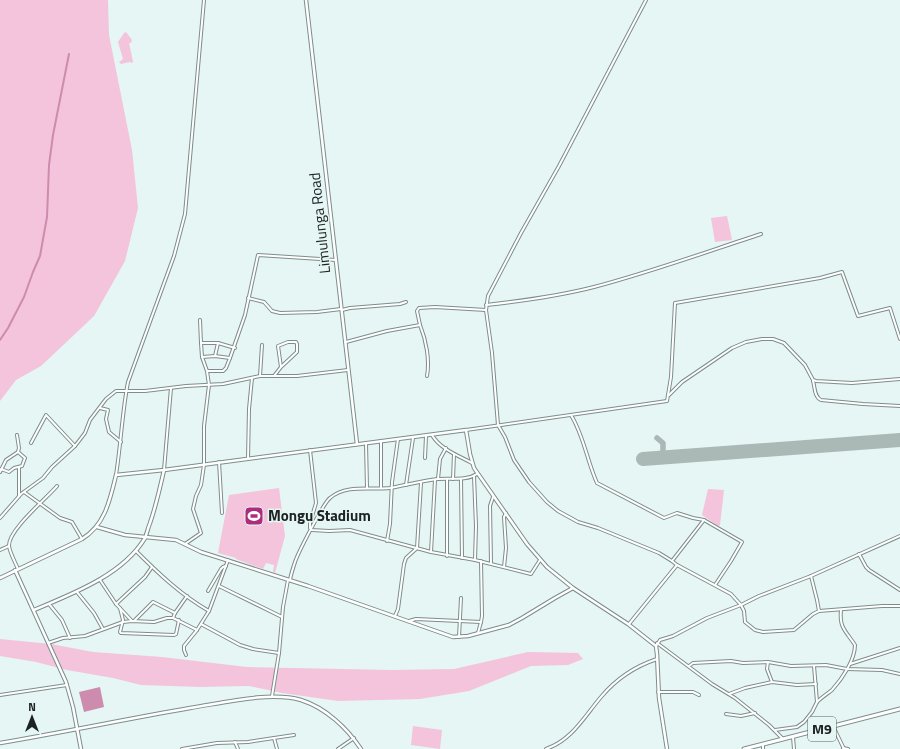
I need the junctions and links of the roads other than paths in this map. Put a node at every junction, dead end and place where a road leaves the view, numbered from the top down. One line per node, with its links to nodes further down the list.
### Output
1 (204, 0): 33 (street)
2 (306, 0): 5 (main road, Limulunga Road)
3 (646, 0): 8 (street)
4 (761, 234): 8 (street)
5 (336, 260): 6 (street); 9 (main road, Limulunga Road)
6 (248, 298): 9 (street); 18 (street)
7 (406, 302): 9 (street)
8 (486, 306): 10 (street)
9 (341, 310): 14 (main road, Limulunga Road)
10 (486, 310): 12 (street); 38 (street)
11 (200, 320): 15 (street)
12 (420, 325): 14 (street); 27 (street)
13 (900, 339): 34 (street)
14 (344, 342): 23 (main road, Limulunga Road)
15 (201, 343): 16 (street); 20 (street)
16 (218, 343): 18 (street); 19 (street)
17 (262, 345): 25 (street)
18 (234, 348): 21 (street)
19 (215, 356): 20 (street); 21 (street)
20 (202, 357): 24 (street)
21 (230, 358): 24 (street)
22 (281, 366): 22 (street); 26 (street)
23 (348, 370): 26 (street); 49 (main road, Limulunga Road)
24 (207, 371): 31 (street)
25 (260, 376): 26 (street); 28 (street)
26 (274, 376)
27 (427, 376)
28 (252, 378): 31 (street); 56 (street)
29 (900, 379): 30 (street)
30 (813, 380): 34 (street); 35 (street)
31 (209, 385): 32 (street); 59 (street)
32 (170, 388): 33 (street); 61 (street)
33 (126, 392): 36 (street); 46 (street)
34 (668, 396): 37 (street)
35 (900, 406)
36 (99, 408): 46 (street); 50 (street)
37 (571, 415): 38 (street); 82 (street)
38 (498, 425): 39 (street); 102 (street)
39 (466, 430): 41 (main road); 58 (main road)
40 (17, 435): 53 (street)
41 (432, 435): 42 (main road); 51 (street)
42 (426, 436): 43 (main road); 55 (street)
43 (413, 438): 44 (main road); 70 (street)
44 (398, 439): 45 (main road); 72 (street)
45 (381, 441): 48 (main road); 74 (street)
46 (121, 442): 63 (street)
47 (31, 443): 50 (street)
48 (366, 443): 49 (main road); 73 (street)
49 (357, 444): 52 (main road)
50 (75, 446): 75 (street)
51 (446, 448): 54 (street); 68 (street)
52 (310, 450): 56 (main road); 84 (street)
53 (18, 452): 60 (street); 62 (street)
54 (454, 454): 58 (street); 66 (street)
55 (425, 458)
56 (248, 459): 57 (main road)
57 (220, 462): 59 (main road); 79 (street)
58 (472, 463): 64 (main road)
59 (204, 464): 61 (main road); 89 (street)
60 (19, 467): 62 (street); 76 (street)
61 (164, 470): 63 (main road); 86 (main road)
62 (1, 471)
63 (116, 474): 83 (main road)
64 (476, 475): 67 (street); 77 (main road); 99 (street)
65 (447, 479): 66 (street); 68 (street); 96 (street)
66 (453, 479): 67 (street)
67 (462, 479): 97 (street)
68 (436, 480): 69 (street); 94 (street)
69 (421, 483): 70 (street); 91 (street)
70 (406, 485): 72 (street)
71 (57, 486): 78 (street)
72 (392, 487): 74 (street); 88 (street)
73 (367, 488): 74 (street); 84 (street)
74 (381, 488)
75 (24, 492): 76 (street); 78 (street)
76 (19, 496): 81 (street)
77 (493, 497): 80 (main road); 103 (street)
78 (39, 504): 87 (street); 90 (street)
79 (222, 513)
80 (506, 513): 100 (main road); 107 (street)
81 (0, 518)
82 (704, 520): 102 (street); 113 (street)
83 (97, 527): 86 (main road); 87 (main road)
84 (312, 530): 88 (street); 112 (street)
85 (900, 536): 95 (street)
86 (145, 537): 89 (main road); 93 (main road)
87 (82, 539): 108 (main road)
88 (387, 541): 91 (street)
89 (185, 544): 98 (main road)
90 (9, 546): 92 (street); 108 (street)
91 (417, 548): 94 (street); 131 (street)
92 (0, 550)
93 (135, 550): 106 (street); 111 (main road)
94 (431, 552): 96 (street)
95 (859, 554): 109 (street); 116 (street)
96 (447, 556): 97 (street)
97 (462, 558): 99 (street)
98 (228, 560): 105 (street); 112 (main road)
99 (475, 560): 101 (street)
100 (540, 560): 107 (street); 115 (main road)
101 (481, 561): 103 (street); 139 (street)
102 (672, 561): 104 (street)
103 (491, 563): 107 (street)
104 (677, 565): 113 (street); 141 (street)
105 (226, 566): 114 (street); 118 (street)
106 (152, 567): 119 (street); 122 (street)
107 (504, 567)
108 (17, 569): 110 (main road); 126 (main road)
109 (811, 576): 123 (street); 129 (street)
110 (0, 578)
111 (100, 580): 117 (main road); 122 (street)
112 (289, 580): 131 (main road); 132 (street)
113 (715, 585): 123 (street)
114 (219, 586): 127 (street); 132 (street)
115 (573, 588): 141 (main road); 144 (main road)
116 (900, 590)
117 (76, 591): 121 (main road); 142 (street)
118 (208, 591)
119 (188, 596): 127 (street); 130 (street)
120 (461, 598): 138 (street)
121 (49, 604): 126 (main road); 146 (street)
122 (116, 604): 125 (street)
123 (741, 605): 129 (street); 148 (street)
124 (900, 606): 128 (street)
125 (120, 608): 135 (street); 137 (street)
126 (34, 610): 147 (main road)
127 (209, 610): 140 (street)
128 (841, 610): 129 (street); 154 (street)
129 (819, 611)
130 (175, 613): 133 (street); 135 (street)
131 (395, 616): 136 (main road)
132 (282, 617): 150 (street)
133 (173, 618): 134 (street); 135 (street)
134 (179, 620): 137 (street); 143 (street)
135 (133, 621): 137 (street)
136 (409, 621): 138 (street); 145 (main road)
137 (123, 622): 142 (street)
138 (459, 622): 139 (street); 145 (street)
139 (481, 622): 144 (street)
140 (201, 624): 143 (street); 150 (street)
141 (628, 624): 148 (main road)
142 (103, 629): 146 (street)
143 (197, 630): 151 (street)
144 (477, 634): 145 (main road)
145 (459, 637)
146 (70, 638): 147 (street)
147 (48, 643): 161 (main road)
148 (656, 644): 152 (main road); 155 (street)
149 (900, 648): 154 (street)
150 (280, 654): 166 (street)
151 (186, 655)
152 (657, 660): 162 (main road); 188 (street)
153 (768, 662): 155 (street); 156 (street); 159 (street)
154 (850, 664): 157 (street)
155 (689, 666): 163 (street)
156 (814, 666): 157 (street); 160 (street)
157 (847, 669): 158 (street); 167 (street)
158 (900, 674)
159 (772, 682): 160 (street); 163 (street)
160 (816, 684): 167 (street)
161 (67, 685): 164 (street); 172 (main road)
162 (658, 692): 165 (street); 189 (main road)
163 (729, 694): 169 (street)
164 (0, 695)
165 (699, 696)
166 (272, 698): 172 (main road); 177 (main road)
167 (817, 702): 173 (street)
168 (900, 709): 171 (main road, M9)
169 (755, 713): 170 (street); 173 (street)
170 (726, 714)
171 (833, 726): 175 (main road, M9); 193 (street)
172 (77, 730): 180 (main road); 182 (main road)
173 (775, 730): 178 (street)
174 (294, 735): 176 (street)
175 (793, 737): 178 (main road, M9); 192 (street)
176 (274, 738): 179 (street); 185 (street)
177 (354, 738): 186 (street); 187 (main road)
178 (784, 739): 181 (main road, M9)
179 (236, 742): 183 (street); 184 (street)
180 (0, 743)
181 (763, 744): 190 (main road, M9); 191 (street)
182 (81, 749)
183 (182, 749)
184 (238, 749)
185 (277, 749)
186 (338, 749)
187 (361, 749)
188 (546, 749)
189 (667, 749)
190 (744, 749)
191 (763, 749)
192 (794, 749)
193 (843, 749): 194 (street)
194 (848, 749)

